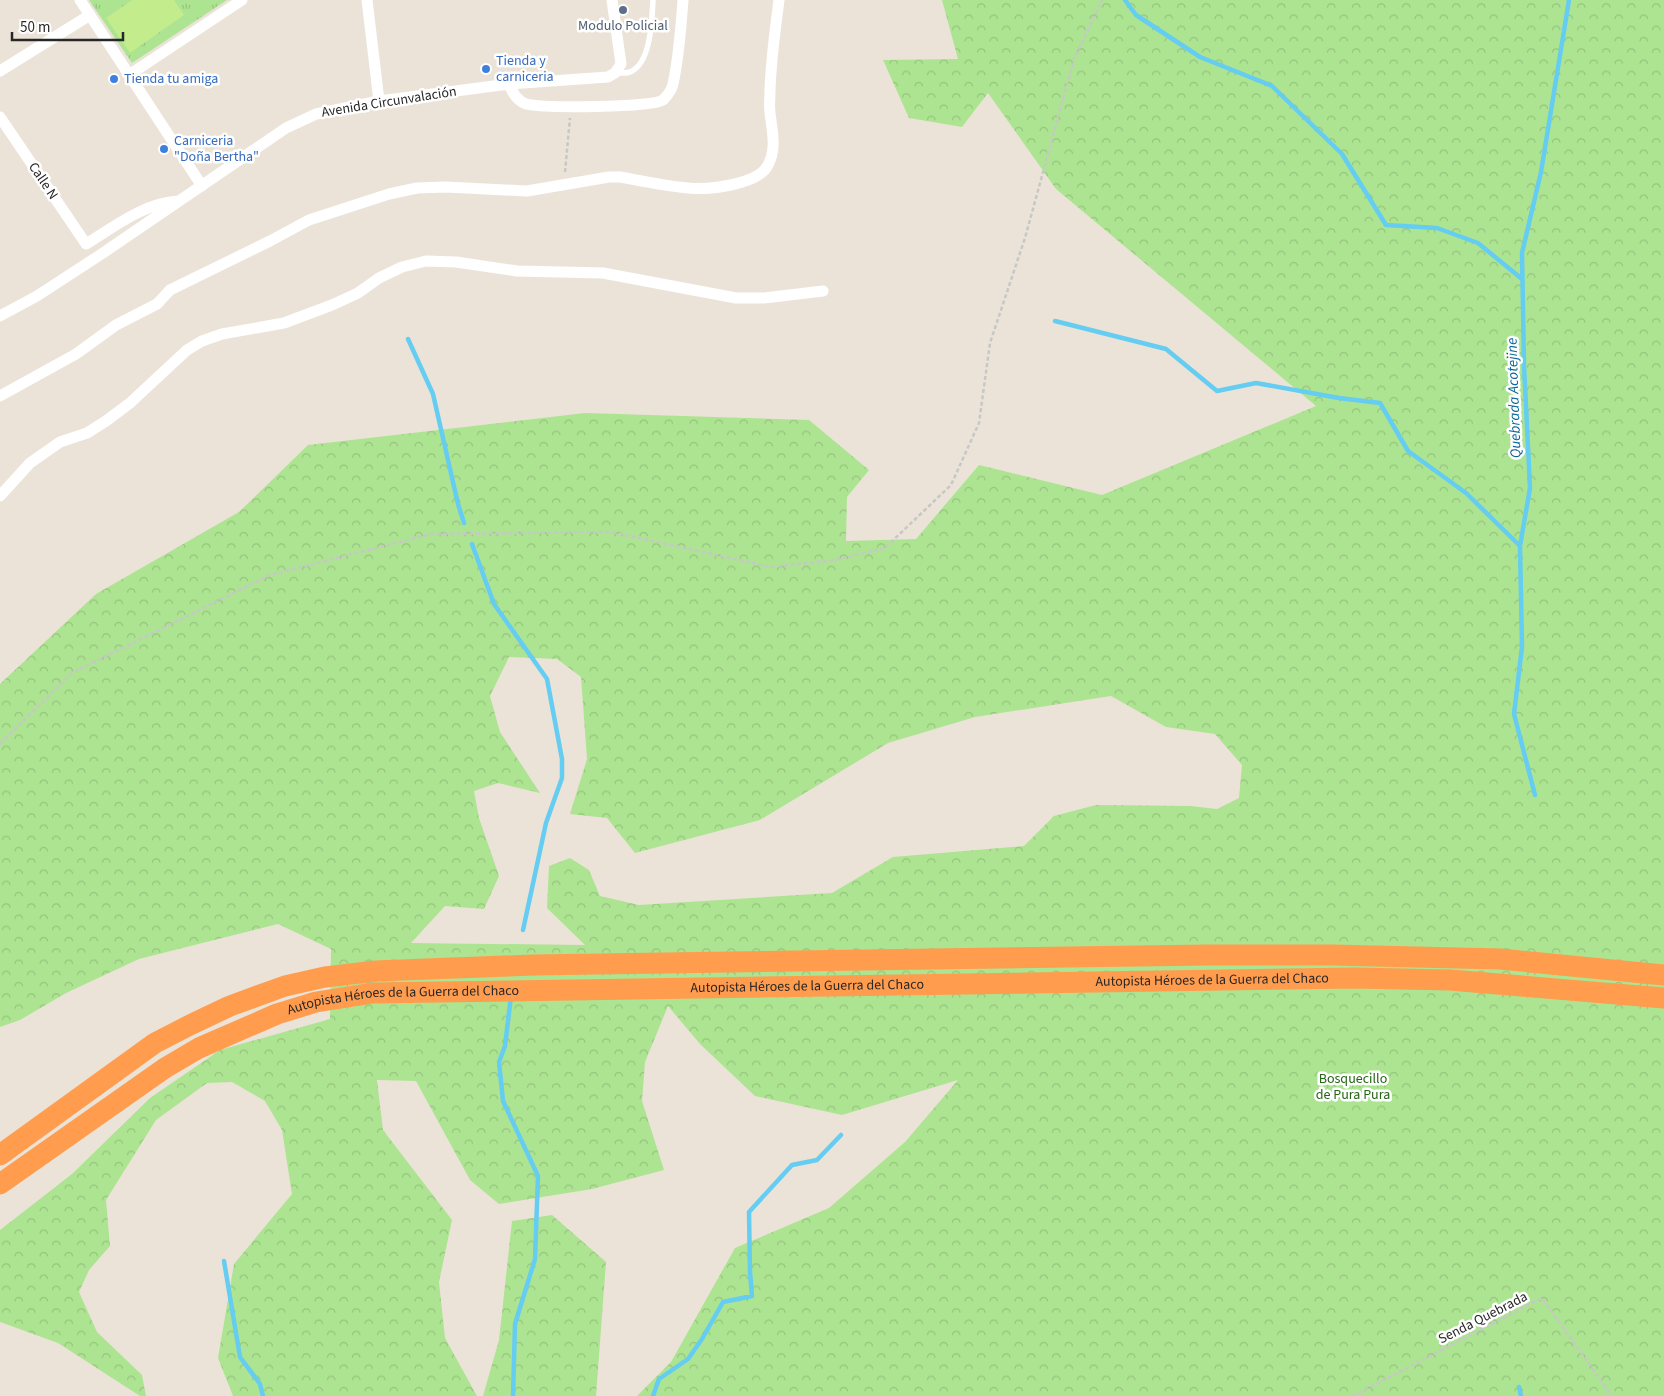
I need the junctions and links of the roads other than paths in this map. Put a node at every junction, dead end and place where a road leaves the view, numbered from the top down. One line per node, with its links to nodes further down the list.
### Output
1 (80, 0): 8 (street)
2 (242, 0): 11 (street)
3 (367, 0): 13 (street)
4 (612, 0): 10 (street)
5 (653, 0): 10 (lane)
6 (683, 0): 12 (street)
7 (780, 0): 19 (street)
8 (90, 15): 9 (street); 11 (street)
9 (0, 71)
10 (616, 73): 12 (street, Avenida Circunvalación)
11 (129, 75): 15 (street)
12 (509, 84): 13 (street, Avenida Circunvalación)
13 (379, 101): 15 (street, Avenida Circunvalación)
14 (0, 117): 16 (street, Calle N)
15 (202, 186): 16 (street, Avenida Circunvalación)
16 (179, 201): 18 (street, Avenida Circunvalación)
17 (823, 291): 20 (street)
18 (2, 311)
19 (0, 396)
20 (0, 496)
21 (1664, 975): 23 (highway, Autopista Héroes de la Guerra del Chaco)
22 (1664, 998): 24 (highway, Autopista Héroes de la Guerra del Chaco)
23 (0, 1154)
24 (0, 1184)

